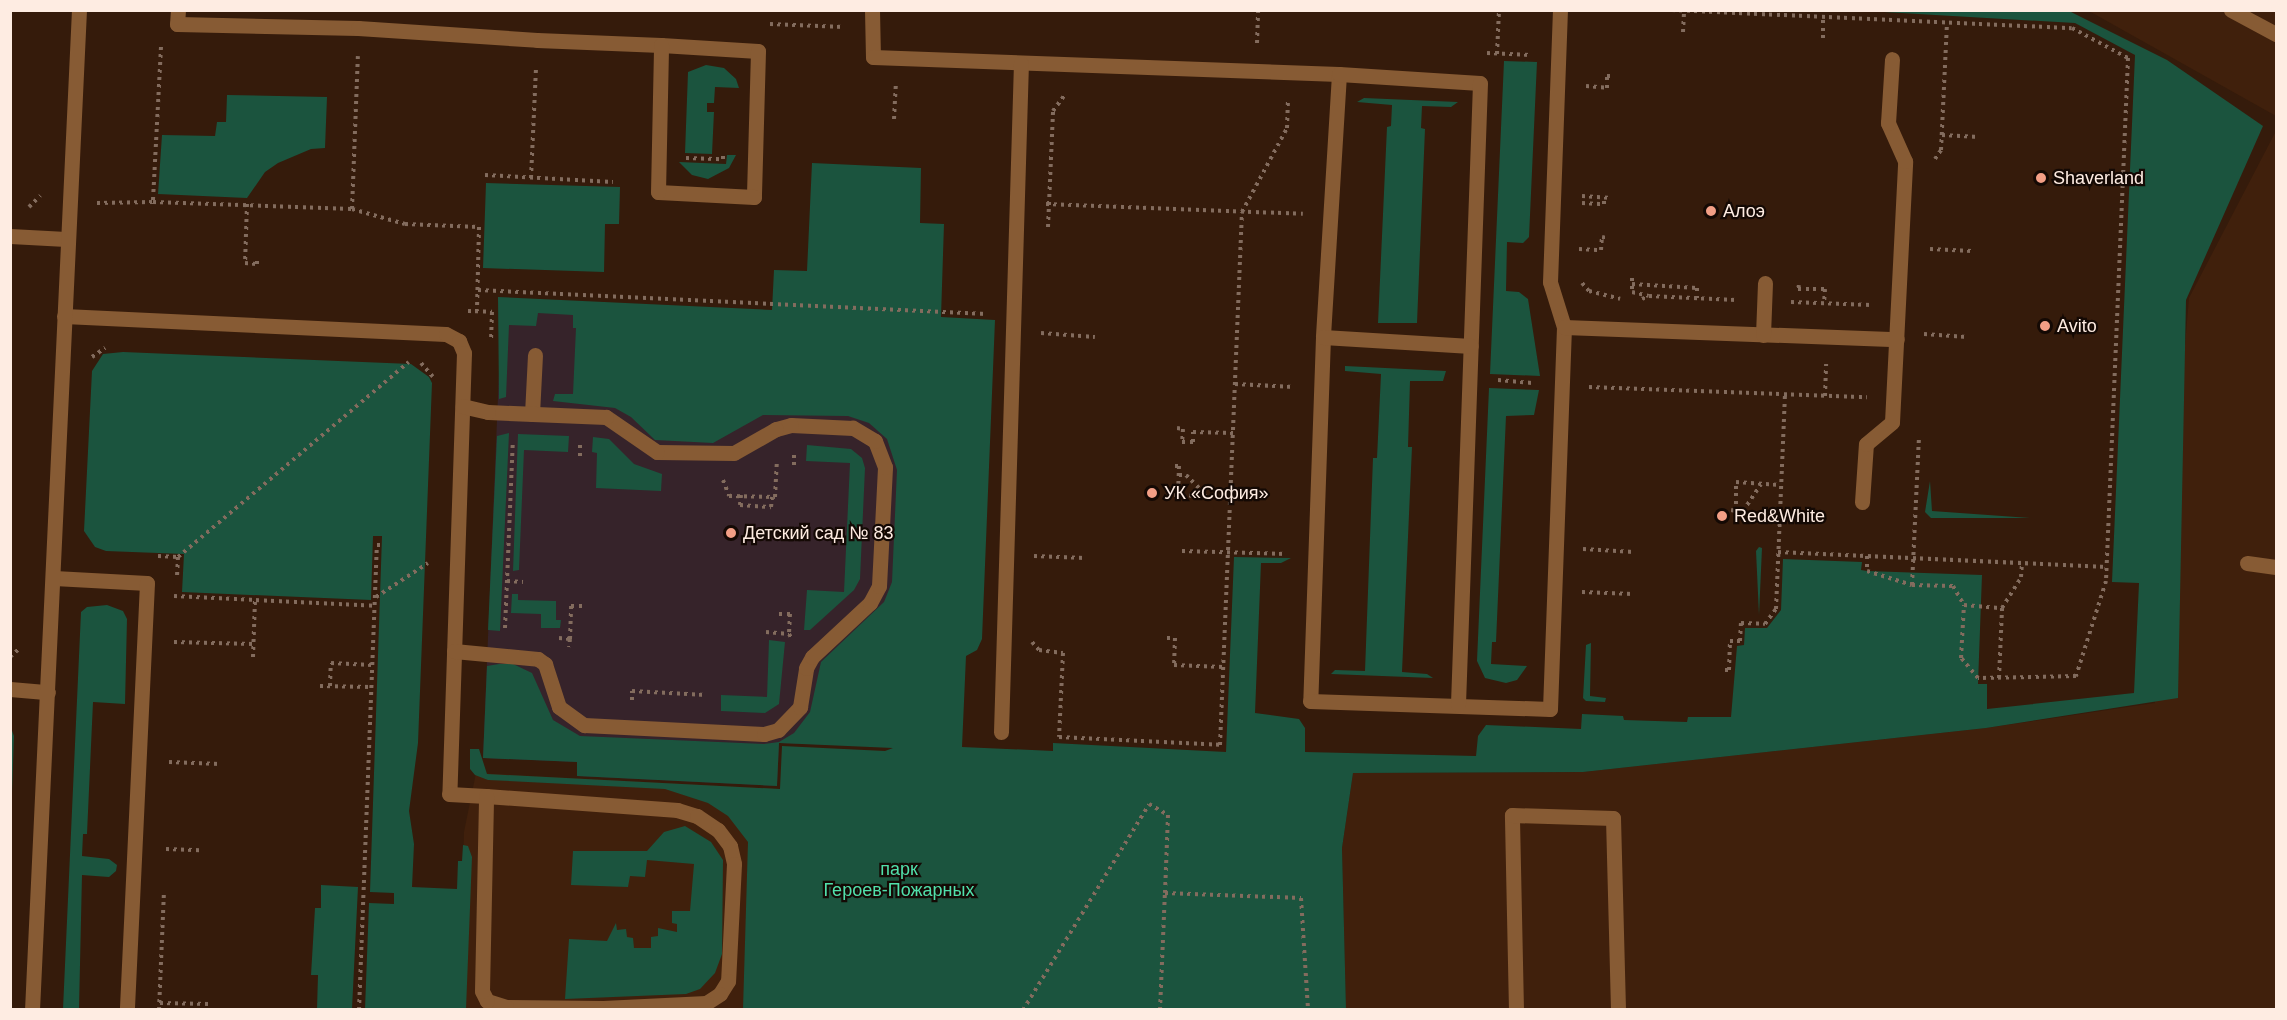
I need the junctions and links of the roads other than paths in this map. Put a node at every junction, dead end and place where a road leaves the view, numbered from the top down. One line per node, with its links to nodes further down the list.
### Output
1 (79, 10): 12 (lane)
2 (872, 10): 9 (lane)
3 (1560, 10): 15 (lane)
4 (2231, 10): 6 (lane)
5 (178, 17): 7 (lane)
6 (2277, 34)
7 (661, 45): 7 (lane)
8 (1892, 59): 18 (lane)
9 (1022, 63): 10 (lane); 31 (lane)
10 (1339, 74): 17 (lane); 19 (lane)
11 (10, 236): 12 (lane)
12 (66, 239): 14 (lane)
13 (1765, 283): 16 (lane)
14 (64, 316): 21 (lane); 26 (lane)
15 (1564, 327): 16 (lane); 30 (lane)
16 (1763, 334): 18 (lane)
17 (1323, 337): 19 (lane); 30 (lane)
18 (1897, 339): 23 (lane)
19 (1471, 346): 30 (lane)
20 (535, 355): 22 (lane)
21 (462, 406): 22 (lane); 27 (lane)
22 (532, 414): 27 (lane)
23 (1862, 502)
24 (2247, 563): 25 (lane)
25 (2277, 567)
26 (54, 578): 29 (lane); 34 (lane)
27 (454, 651): 32 (lane)
28 (10, 689): 29 (lane)
29 (48, 692): 33 (lane)
30 (1458, 705)
31 (1001, 732)
32 (486, 796): 32 (lane)
33 (32, 1010)
34 (127, 1010)
35 (1516, 1010): 36 (lane)
36 (1618, 1010)

